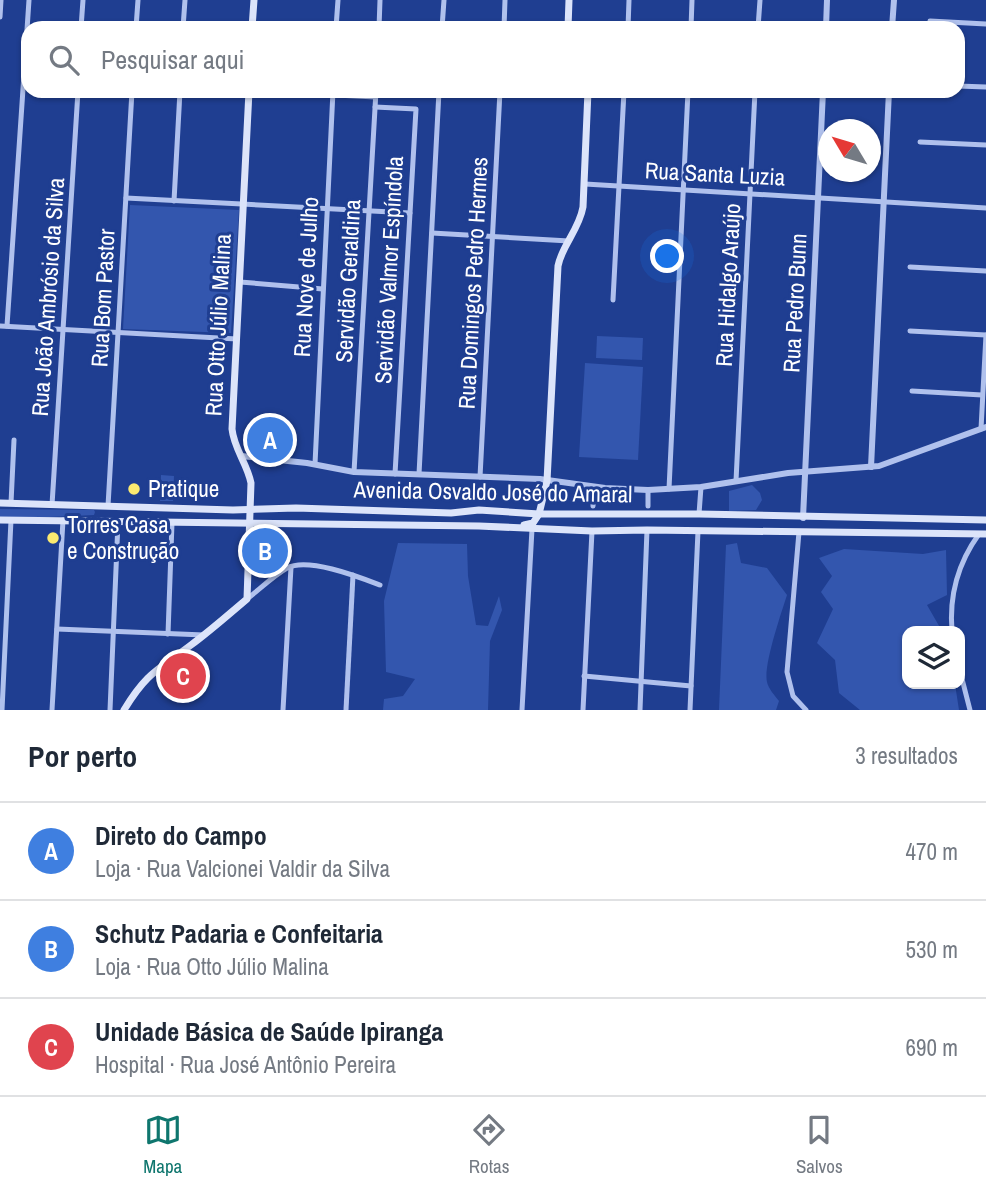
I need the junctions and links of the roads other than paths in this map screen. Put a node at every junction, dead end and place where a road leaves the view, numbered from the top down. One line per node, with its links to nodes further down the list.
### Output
1 (1, 0): 17 (street)
2 (29, 0): 18 (street)
3 (83, 0): 19 (street)
4 (138, 0): 20 (street)
5 (184, 0): 21 (street)
6 (254, 0): 22 (main road)
7 (338, 0): 23 (street)
8 (380, 0): 24 (street)
9 (444, 0): 25 (street)
10 (505, 0): 26 (street)
11 (569, 0): 27 (main road)
12 (629, 0): 28 (street)
13 (692, 0): 29 (street)
14 (760, 0): 30 (street)
15 (827, 0): 31 (street)
16 (894, 0): 32 (street)
17 (0, 17)
18 (27, 21)
19 (82, 21)
20 (136, 21)
21 (183, 21)
22 (253, 21)
23 (336, 21)
24 (379, 21)
25 (442, 21)
26 (504, 21)
27 (568, 21)
28 (628, 21)
29 (691, 21)
30 (758, 21)
31 (826, 21)
32 (892, 21)
33 (965, 23): 34 (street)
34 (986, 24)
35 (965, 86): 36 (street)
36 (986, 87)
37 (21, 98): 76 (street)
38 (78, 98): 77 (street, Rua João Ambrósio da Silva)
39 (132, 98): 59 (street, Rua Bom Pastor)
40 (180, 98): 61 (street)
41 (249, 98): 63 (main road, Rua Otto Júlio Malina)
42 (333, 98): 65 (street, Rua Nove de Julho)
43 (376, 98): 52 (street, Servidão Geraldina)
44 (439, 98): 68 (street)
45 (500, 98): 69 (street, Rua Domingos Pedro Hermes)
46 (588, 98): 55 (main road)
47 (624, 98): 56 (street)
48 (688, 98): 57 (street)
49 (755, 98): 58 (street, Rua Hidalgo Araújo)
50 (823, 98): 60 (street, Rua Pedro Bunn)
51 (889, 98): 62 (street)
52 (375, 107): 66 (street, Servidão Geraldina); 67 (street, Servidão Valmor Espíndola)
53 (920, 142): 54 (street)
54 (986, 145)
55 (585, 184): 56 (street, Rua Santa Luzia); 70 (main road)
56 (619, 186): 57 (street, Rua Santa Luzia); 75 (street)
57 (683, 190): 58 (street, Rua Santa Luzia); 98 (street)
58 (750, 194): 60 (street, Rua Santa Luzia); 95 (street, Rua Hidalgo Araújo)
59 (126, 198): 61 (street); 79 (street, Rua Bom Pastor)
60 (818, 198): 62 (street, Rua Santa Luzia); 90 (street, Rua Pedro Bunn)
61 (174, 201): 63 (street)
62 (884, 202): 64 (street, Rua Santa Luzia); 88 (street)
63 (244, 205): 65 (street); 73 (main road, Rua Otto Júlio Malina)
64 (986, 208)
65 (327, 209): 66 (street); 74 (street, Rua Nove de Julho)
66 (370, 211): 67 (street); 89 (street, Servidão Geraldina)
67 (410, 213): 91 (street, Servidão Valmor Espíndola)
68 (432, 233): 69 (street); 92 (street)
69 (493, 236): 70 (street); 93 (street, Rua Domingos Pedro Hermes)
70 (569, 240): 94 (main road)
71 (910, 267): 72 (street)
72 (986, 271)
73 (240, 282): 74 (street); 81 (main road, Rua Otto Júlio Malina)
74 (323, 289): 87 (street, Rua Nove de Julho)
75 (613, 300)
76 (4, 326): 77 (street)
77 (64, 330): 79 (street); 102 (street, Rua João Ambrósio da Silva)
78 (910, 331): 80 (street)
79 (118, 334): 81 (street); 103 (street, Rua Bom Pastor)
80 (986, 335): 83 (street)
81 (237, 339): 86 (main road, Rua Otto Júlio Malina)
82 (912, 391): 83 (street)
83 (982, 395): 84 (street)
84 (983, 428): 88 (street)
85 (14, 440): 101 (street)
86 (241, 456): 87 (street); 106 (main road, Rua Otto Júlio Malina)
87 (315, 464): 89 (street)
88 (871, 467): 90 (street)
89 (354, 472): 91 (street)
90 (805, 472): 95 (street); 111 (street, Rua Pedro Bunn)
91 (395, 474): 92 (street)
92 (419, 474): 93 (street)
93 (480, 477): 94 (street)
94 (547, 481): 96 (street); 108 (main road)
95 (736, 481): 97 (street)
96 (594, 487): 99 (street); 104 (street)
97 (701, 487): 98 (street); 110 (street)
98 (669, 489): 99 (street)
99 (648, 490): 105 (street)
100 (0, 503): 101 (main road, Avenida Osvaldo José do Amaral)
101 (11, 503): 102 (main road, Avenida Osvaldo José do Amaral)
102 (52, 505): 103 (main road, Avenida Osvaldo José do Amaral)
103 (108, 506): 106 (main road, Avenida Osvaldo José do Amaral); 114 (main road)
104 (593, 506)
105 (648, 506)
106 (251, 510): 107 (main road, Avenida Osvaldo José do Amaral); 118 (main road, Rua Otto Júlio Malina)
107 (451, 513): 108 (main road, Avenida Osvaldo José do Amaral); 119 (main road)
108 (539, 514): 109 (main road, Avenida Osvaldo José do Amaral); 120 (main road)
109 (618, 514): 110 (main road, Avenida Osvaldo José do Amaral); 123 (main road)
110 (699, 514): 111 (main road, Avenida Osvaldo José do Amaral)
111 (803, 517): 115 (main road, Avenida Osvaldo José do Amaral)
112 (0, 520): 113 (main road, Avenida Osvaldo José do Amaral)
113 (11, 520): 114 (main road, Avenida Osvaldo José do Amaral); 141 (street)
114 (63, 520): 116 (main road, Avenida Osvaldo José do Amaral); 133 (street)
115 (982, 520): 127 (main road)
116 (118, 522): 117 (main road, Avenida Osvaldo José do Amaral); 134 (street)
117 (172, 523): 118 (main road, Avenida Osvaldo José do Amaral); 135 (street)
118 (251, 524): 119 (main road, Avenida Osvaldo José do Amaral); 131 (main road, Rua Otto Júlio Malina)
119 (419, 526): 120 (main road, Avenida Osvaldo José do Amaral)
120 (511, 528): 121 (main road, Avenida Osvaldo José do Amaral)
121 (532, 529): 123 (main road, Avenida Osvaldo José do Amaral); 147 (street)
122 (647, 530): 123 (main road, Avenida Osvaldo José do Amaral); 124 (main road, Avenida Osvaldo José do Amaral); 138 (street)
123 (592, 531): 137 (street)
124 (698, 531): 125 (main road, Avenida Osvaldo José do Amaral); 139 (street)
125 (799, 532): 127 (main road, Avenida Osvaldo José do Amaral); 151 (street)
126 (983, 534): 127 (main road, Avenida Osvaldo José do Amaral); 132 (street)
127 (938, 535)
128 (291, 567): 129 (street); 131 (street); 145 (street)
129 (354, 575): 130 (street); 146 (street)
130 (380, 585)
131 (247, 599): 136 (main road)
132 (952, 626)
133 (57, 629): 134 (street); 142 (street)
134 (113, 631): 135 (street); 143 (street)
135 (168, 634): 136 (street)
136 (204, 635): 144 (main road)
137 (584, 676): 138 (street); 148 (street)
138 (641, 682): 139 (street); 149 (street)
139 (691, 686): 150 (street)
140 (965, 689): 152 (street)
141 (2, 710)
142 (52, 710)
143 (110, 710)
144 (124, 710)
145 (283, 710)
146 (346, 710)
147 (522, 710)
148 (583, 710)
149 (640, 710)
150 (690, 710)
151 (806, 710)
152 (970, 710)

